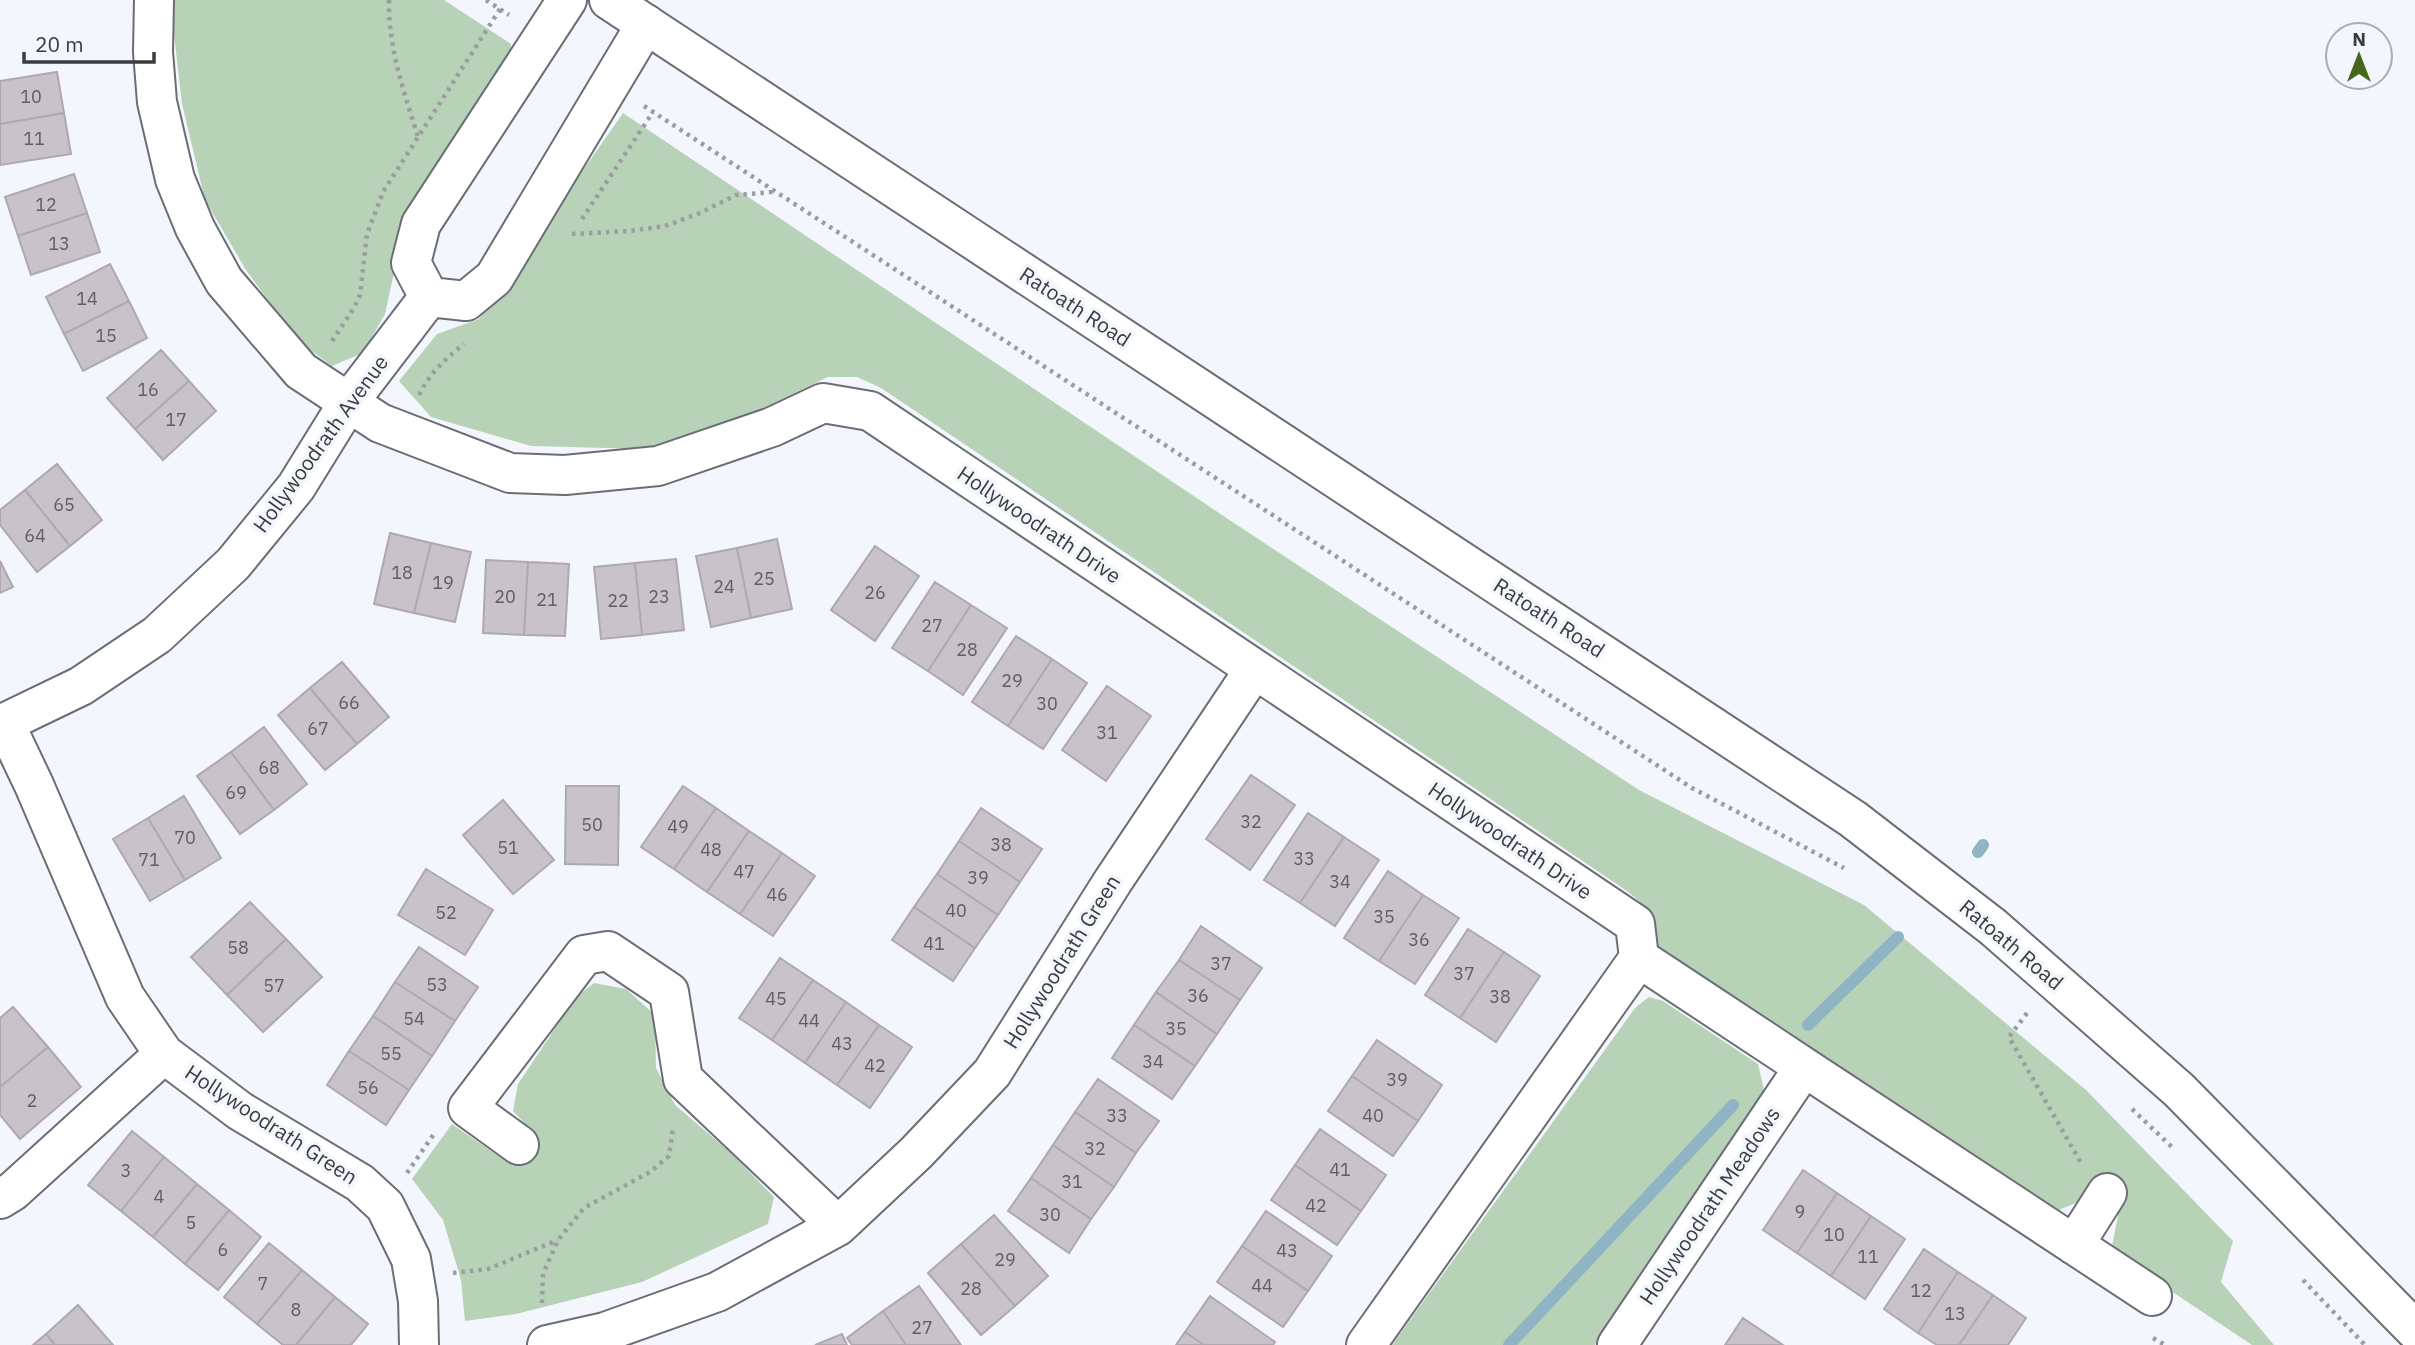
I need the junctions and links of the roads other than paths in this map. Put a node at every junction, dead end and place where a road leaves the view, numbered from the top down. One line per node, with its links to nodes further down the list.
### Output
1 (155, 0): 6 (street, Hollywoodrath Drive)
2 (567, 0): 5 (street)
3 (609, 0): 4 (street, Ratoath Road)
4 (646, 24): 5 (street); 18 (street, Ratoath Road)
5 (429, 298): 6 (street, Hollywoodrath Avenue)
6 (348, 403): 7 (street, Hollywoodrath Drive); 8 (street, Hollywoodrath Avenue)
7 (1254, 670): 9 (street, Hollywoodrath Drive); 15 (street, Hollywoodrath Green)
8 (2, 725): 10 (street, Hollywoodrath Green)
9 (1639, 958): 11 (street); 21 (street)
10 (164, 1054): 14 (street); 19 (street, Hollywoodrath Green)
11 (1804, 1067): 16 (street); 22 (street, Hollywoodrath Meadows)
12 (519, 1145): 15 (street)
13 (2107, 1193): 16 (street)
14 (0, 1199)
15 (838, 1226): 20 (street, Hollywoodrath Green)
16 (2074, 1245): 17 (street)
17 (2151, 1296)
18 (2415, 1329)
19 (419, 1345)
20 (548, 1345)
21 (1366, 1345)
22 (1617, 1345)

